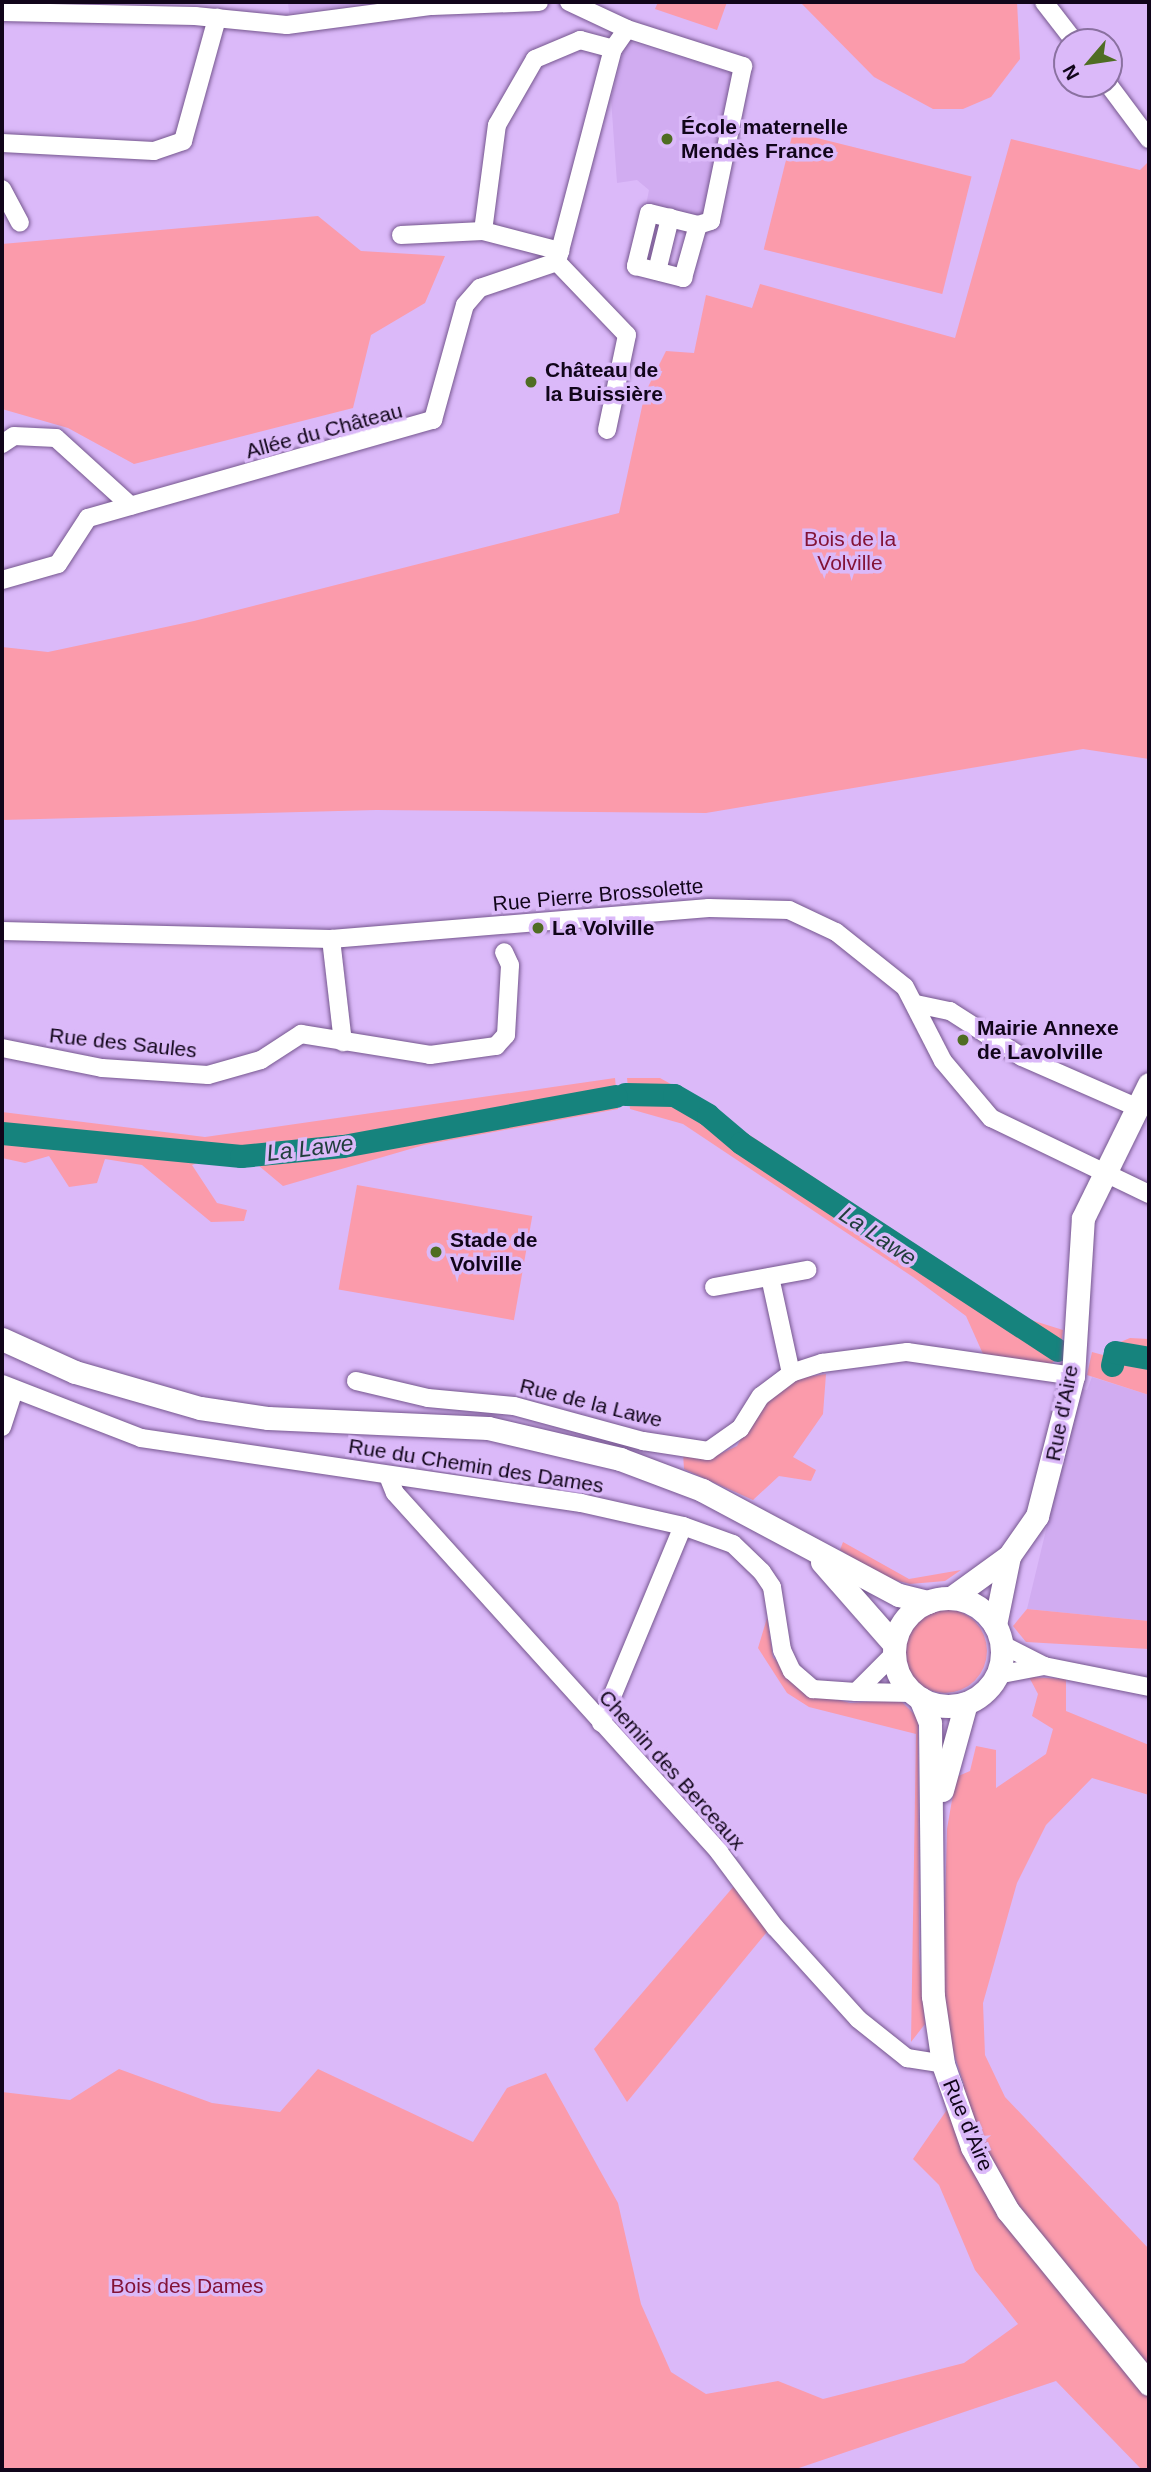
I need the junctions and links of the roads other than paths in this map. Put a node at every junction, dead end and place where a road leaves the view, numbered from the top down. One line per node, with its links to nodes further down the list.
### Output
1 (539, 2): 4 (street)
2 (569, 2): 9 (street)
3 (1044, 2): 8 (street)
4 (455, 3): 7 (street)
5 (195, 9): 6 (street); 7 (street)
6 (2, 12)
7 (217, 18): 13 (street)
8 (1064, 28)
9 (627, 29): 10 (street); 16 (street)
10 (613, 49): 17 (street); 19 (street)
11 (1120, 98): 12 (street)
12 (1146, 130)
13 (2, 143)
14 (2, 189): 15 (street)
15 (20, 223)
16 (704, 223): 16 (street)
17 (483, 231): 18 (street); 19 (street)
18 (401, 235)
19 (559, 257): 20 (street); 22 (street, Allée du Château)
20 (607, 430)
21 (2, 444): 22 (street)
22 (131, 506): 23 (street, Allée du Château)
23 (2, 580)
24 (2, 931): 25 (street, Rue Pierre Brossolette)
25 (331, 939): 27 (street, Rue Pierre Brossolette); 28 (street)
26 (504, 952): 28 (street)
27 (915, 1004): 31 (street); 32 (street, Rue Pierre Brossolette)
28 (343, 1042): 29 (street, Rue des Saules)
29 (2, 1048)
30 (1149, 1084): 31 (main road)
31 (1138, 1108): 32 (main road)
32 (1102, 1175): 33 (street, Rue Pierre Brossolette); 39 (main road, Rue d'Aire)
33 (1149, 1194)
34 (807, 1270): 35 (street)
35 (770, 1277): 36 (street); 38 (street)
36 (714, 1287)
37 (2, 1339): 45 (main road)
38 (791, 1373): 39 (street, Rue de la Lawe); 40 (street, Rue de la Lawe)
39 (1073, 1376): 46 (main road, Rue d'Aire)
40 (356, 1381)
41 (8, 1387): 42 (street); 43 (street, Rue du Chemin des Dames)
42 (2, 1427)
43 (388, 1476): 44 (street, Rue du Chemin des Dames); 57 (street, Chemin des Berceaux)
44 (683, 1526): 54 (street, Rue du Chemin des Dames); 57 (street)
45 (802, 1543): 48 (main road); 50 (main road)
46 (1009, 1556): 47 (main road, Rue d'Aire); 49 (main road, Rue d'Aire)
47 (951, 1598): 48 (main road); 49 (main road)
48 (928, 1602): 50 (main road)
49 (998, 1634): 51 (street); 52 (main road)
50 (894, 1649): 54 (street); 55 (main road)
51 (1044, 1666): 52 (street); 53 (street)
52 (997, 1675): 56 (main road)
53 (1149, 1687)
54 (856, 1692): 55 (street, Rue du Chemin des Dames)
55 (916, 1696): 56 (main road); 58 (main road, Rue d'Aire)
56 (966, 1703): 58 (main road, Rue d'Aire)
57 (601, 1723): 59 (street, Chemin des Berceaux)
58 (933, 1812): 59 (main road, Rue d'Aire)
59 (943, 2064): 60 (main road, Rue d'Aire)
60 (1149, 2384)

